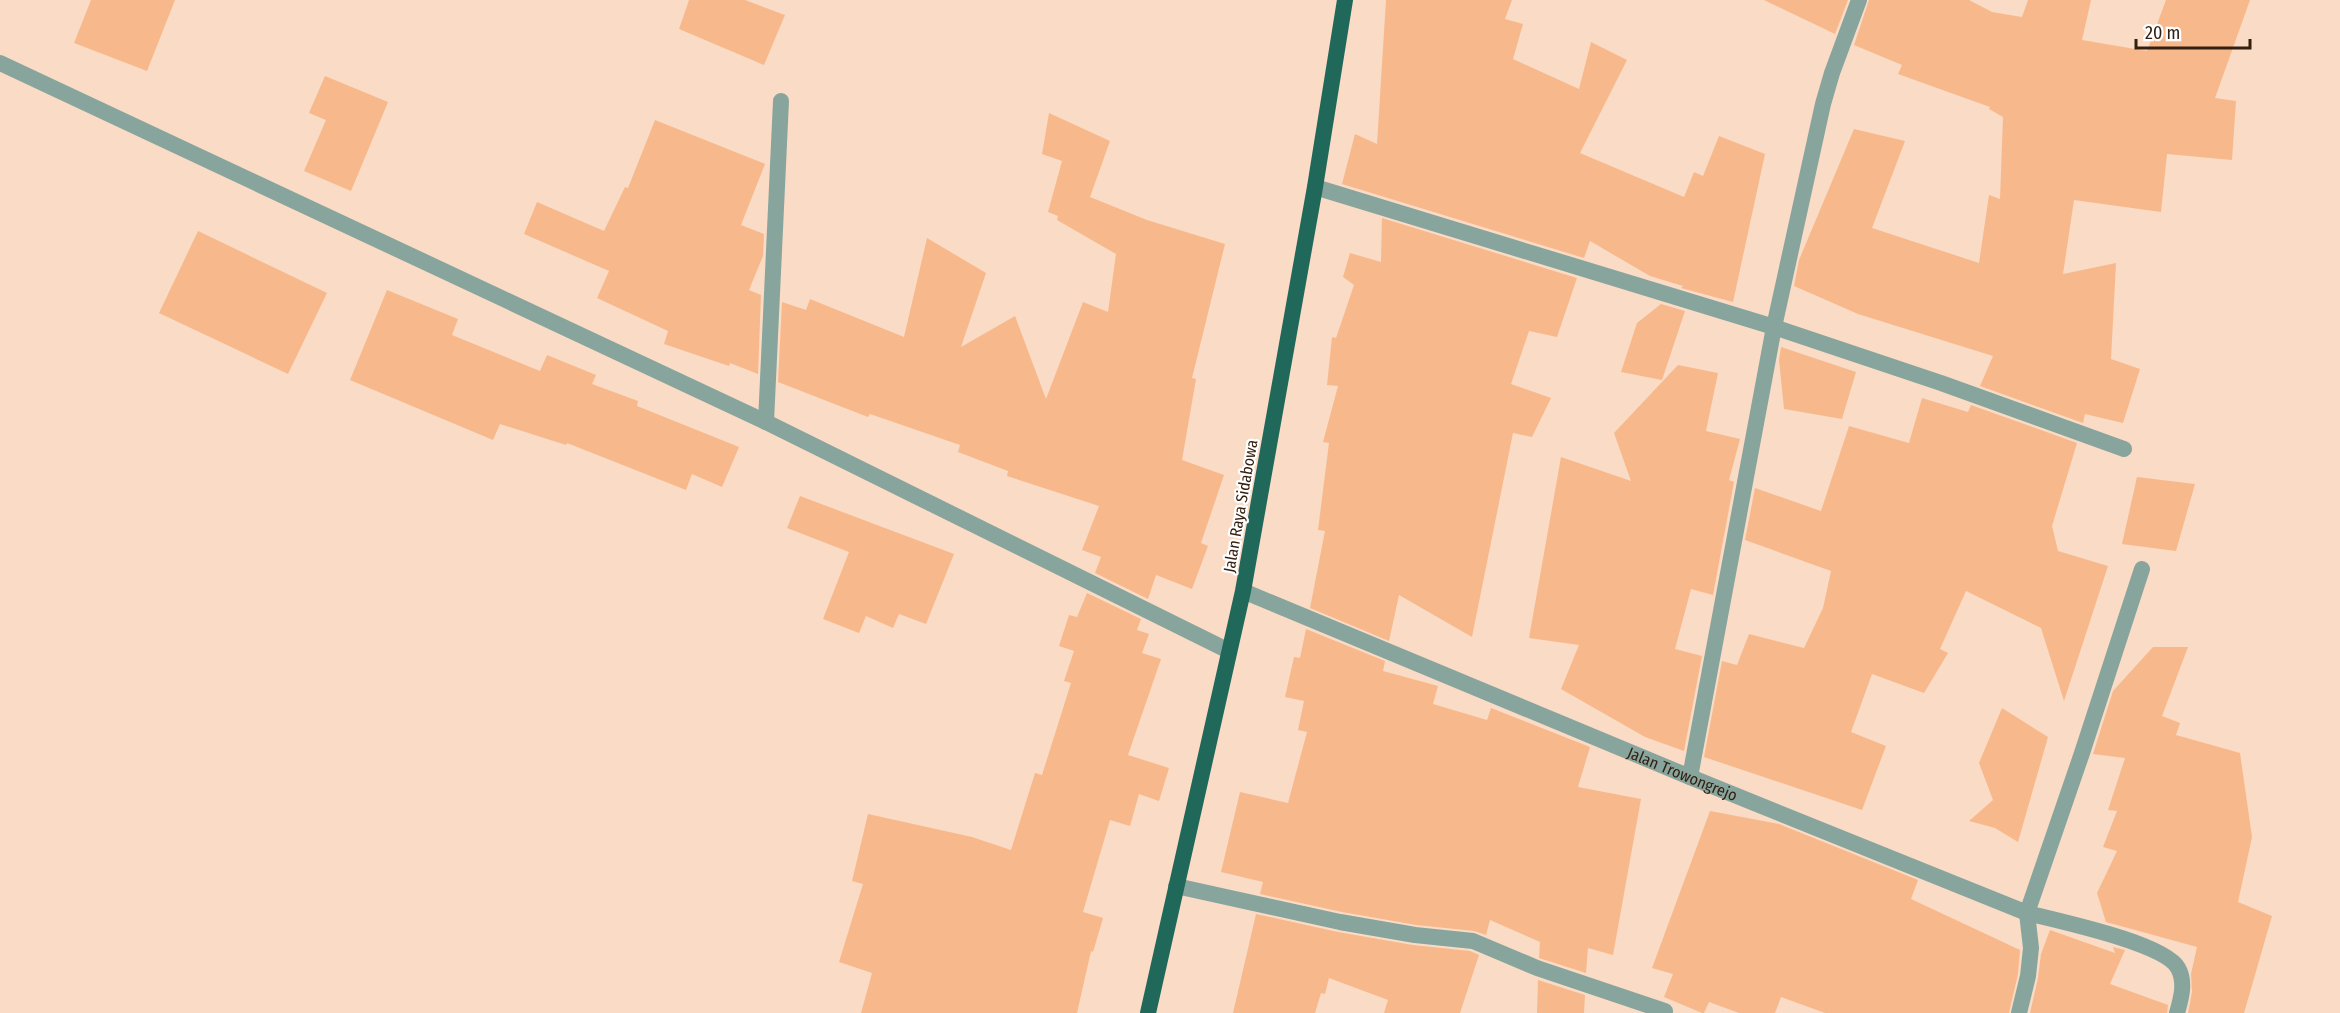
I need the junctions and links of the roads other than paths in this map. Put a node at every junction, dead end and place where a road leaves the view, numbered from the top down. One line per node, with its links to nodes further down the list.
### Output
1 (1345, 0): 5 (highway, Jalan Raya Sidabowa)
2 (1859, 0): 6 (street)
3 (0, 63): 7 (street)
4 (781, 101): 7 (street)
5 (1315, 187): 6 (street); 10 (highway, Jalan Raya Sidabowa)
6 (1774, 327): 8 (street); 12 (street)
7 (765, 422): 11 (street)
8 (2124, 449)
9 (2142, 569): 14 (street)
10 (1243, 591): 11 (highway, Jalan Raya Sidabowa); 12 (street, Jalan Trowongrejo)
11 (1229, 651): 13 (highway, Jalan Raya Sidabowa)
12 (1690, 777): 14 (street, Jalan Trowongrejo)
13 (1176, 886): 15 (street); 16 (highway, Jalan Raya Sidabowa)
14 (2027, 913): 17 (street); 18 (street, Jalan Trowongrejo)
15 (1665, 1011)
16 (1148, 1013)
17 (2019, 1013)
18 (2177, 1013)

